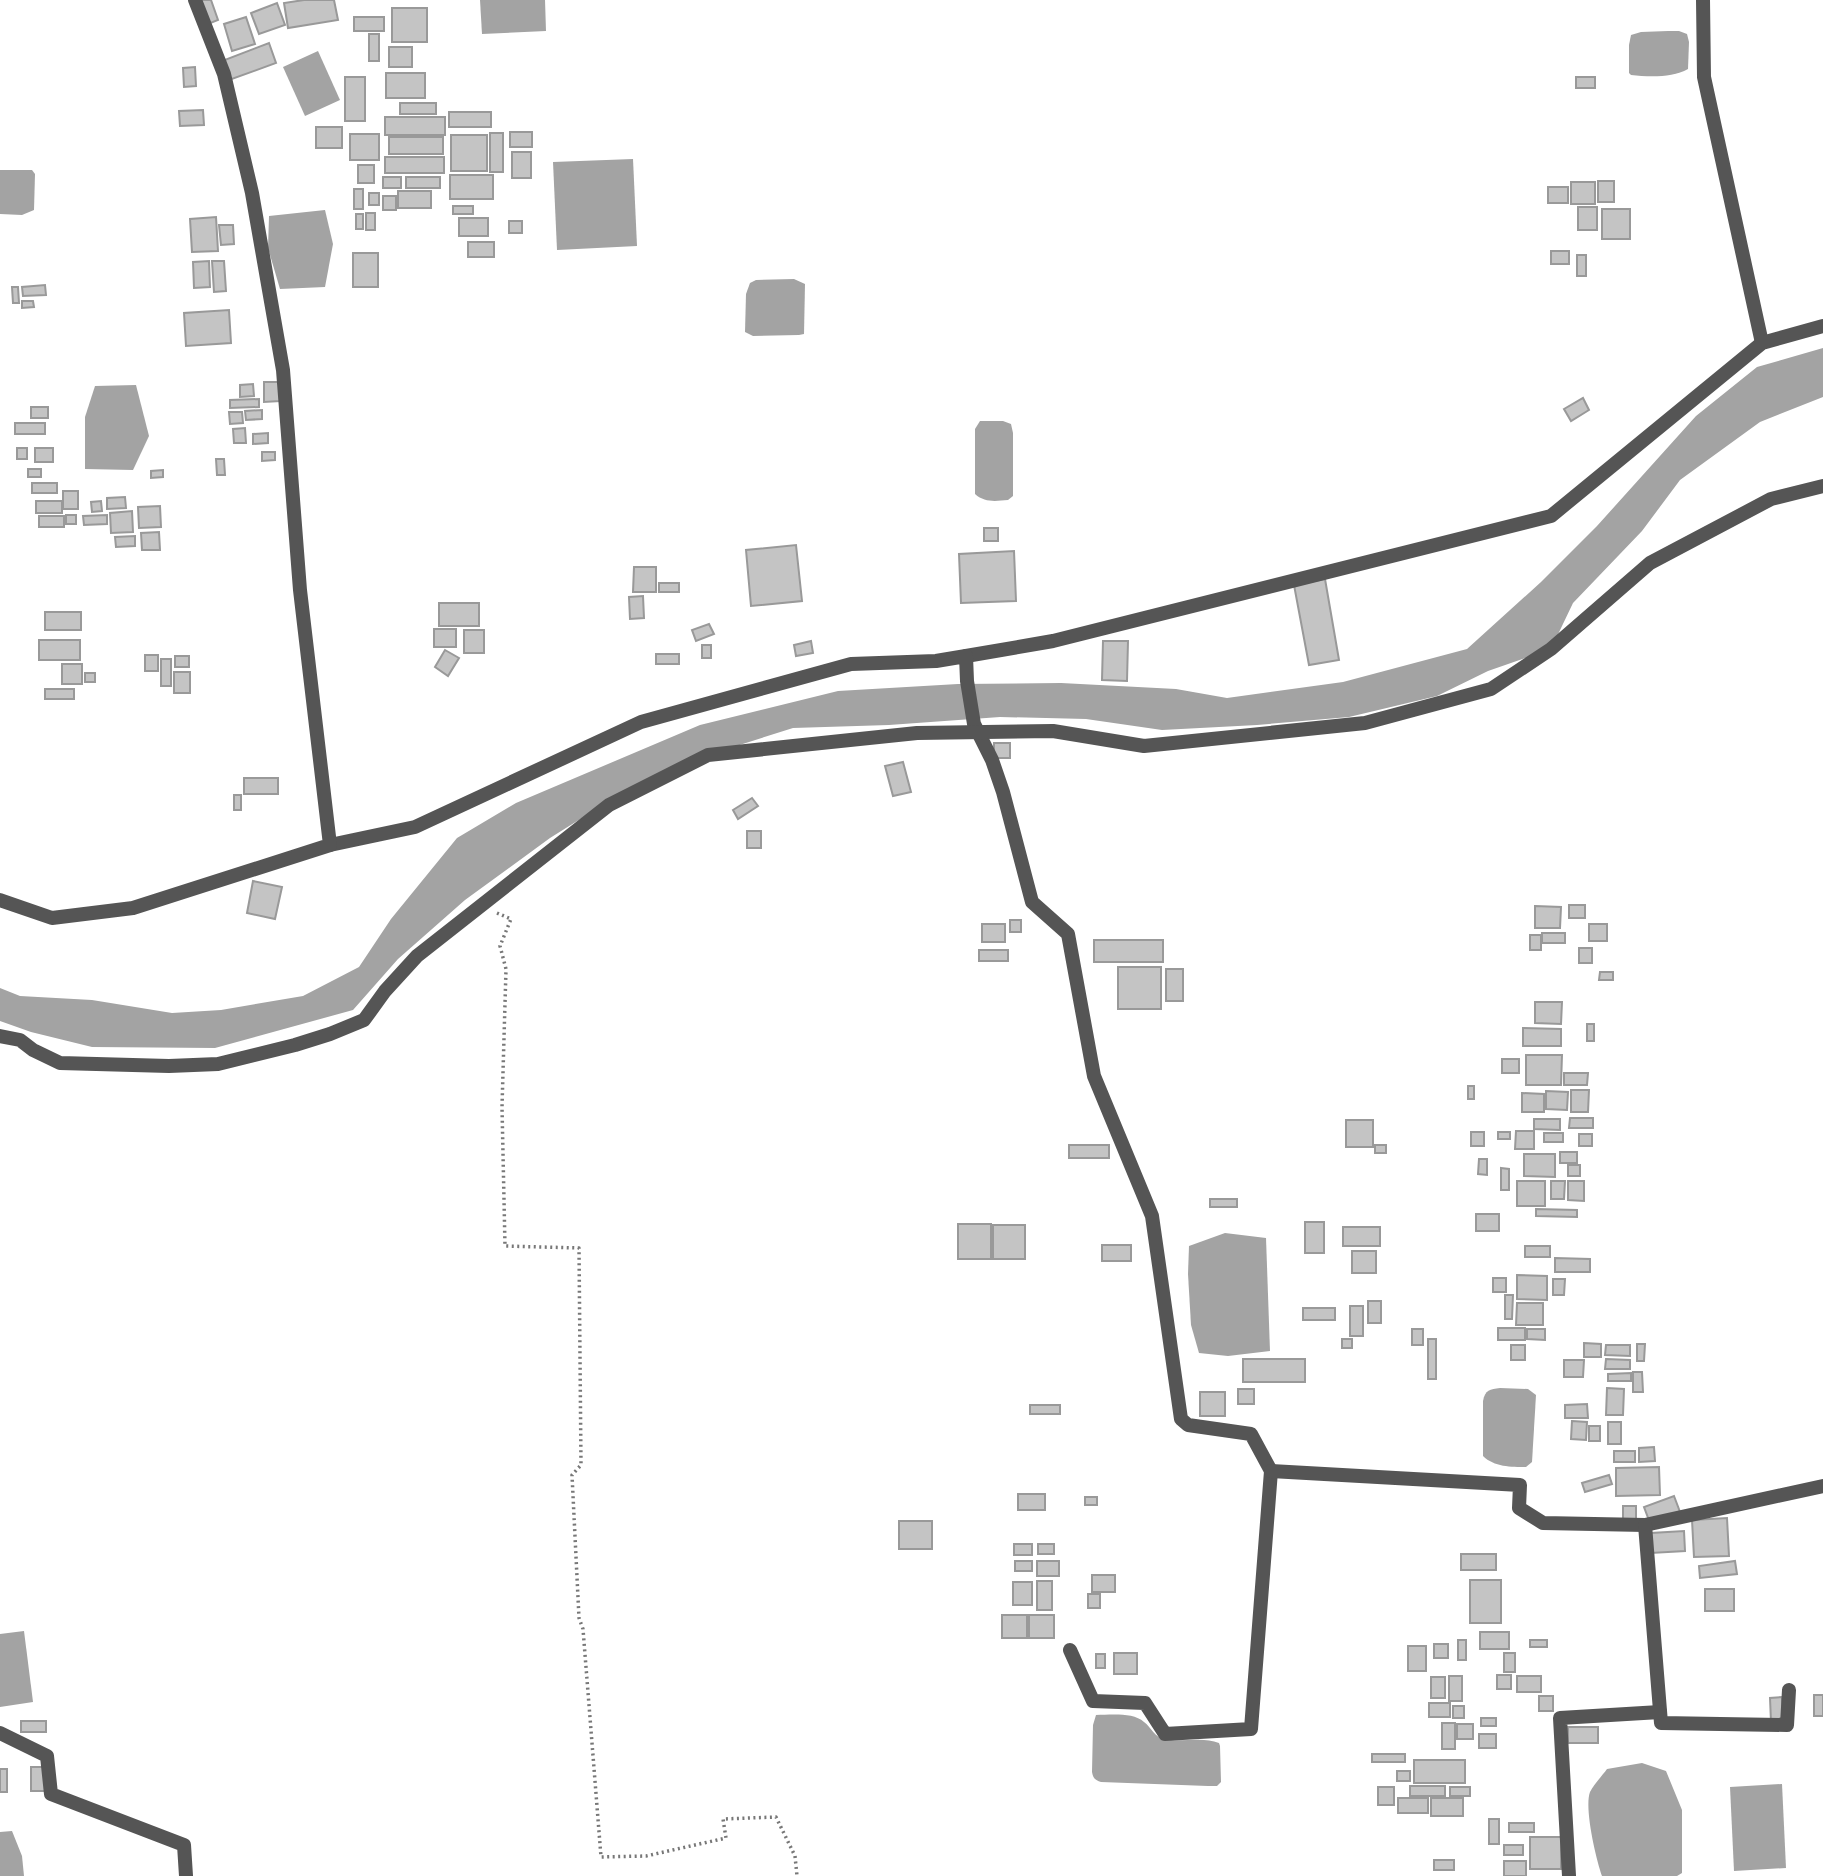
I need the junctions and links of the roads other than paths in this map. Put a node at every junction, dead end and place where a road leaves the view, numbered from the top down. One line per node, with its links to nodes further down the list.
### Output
1 (195, 0): 8 (street)
2 (1703, 0): 4 (street)
3 (1823, 326): 4 (street)
4 (1762, 343): 6 (street)
5 (1823, 486): 7 (street)
6 (966, 656): 7 (street); 8 (street)
7 (976, 728): 10 (street); 11 (street)
8 (330, 845): 9 (street)
9 (0, 900)
10 (0, 1036)
11 (1271, 1471): 13 (street); 14 (street)
12 (1823, 1486): 13 (street)
13 (1645, 1525): 16 (street)
14 (1070, 1650)
15 (1789, 1690): 16 (street)
16 (1660, 1712): 19 (street)
17 (0, 1733): 18 (street)
18 (186, 1876)
19 (1569, 1876)

